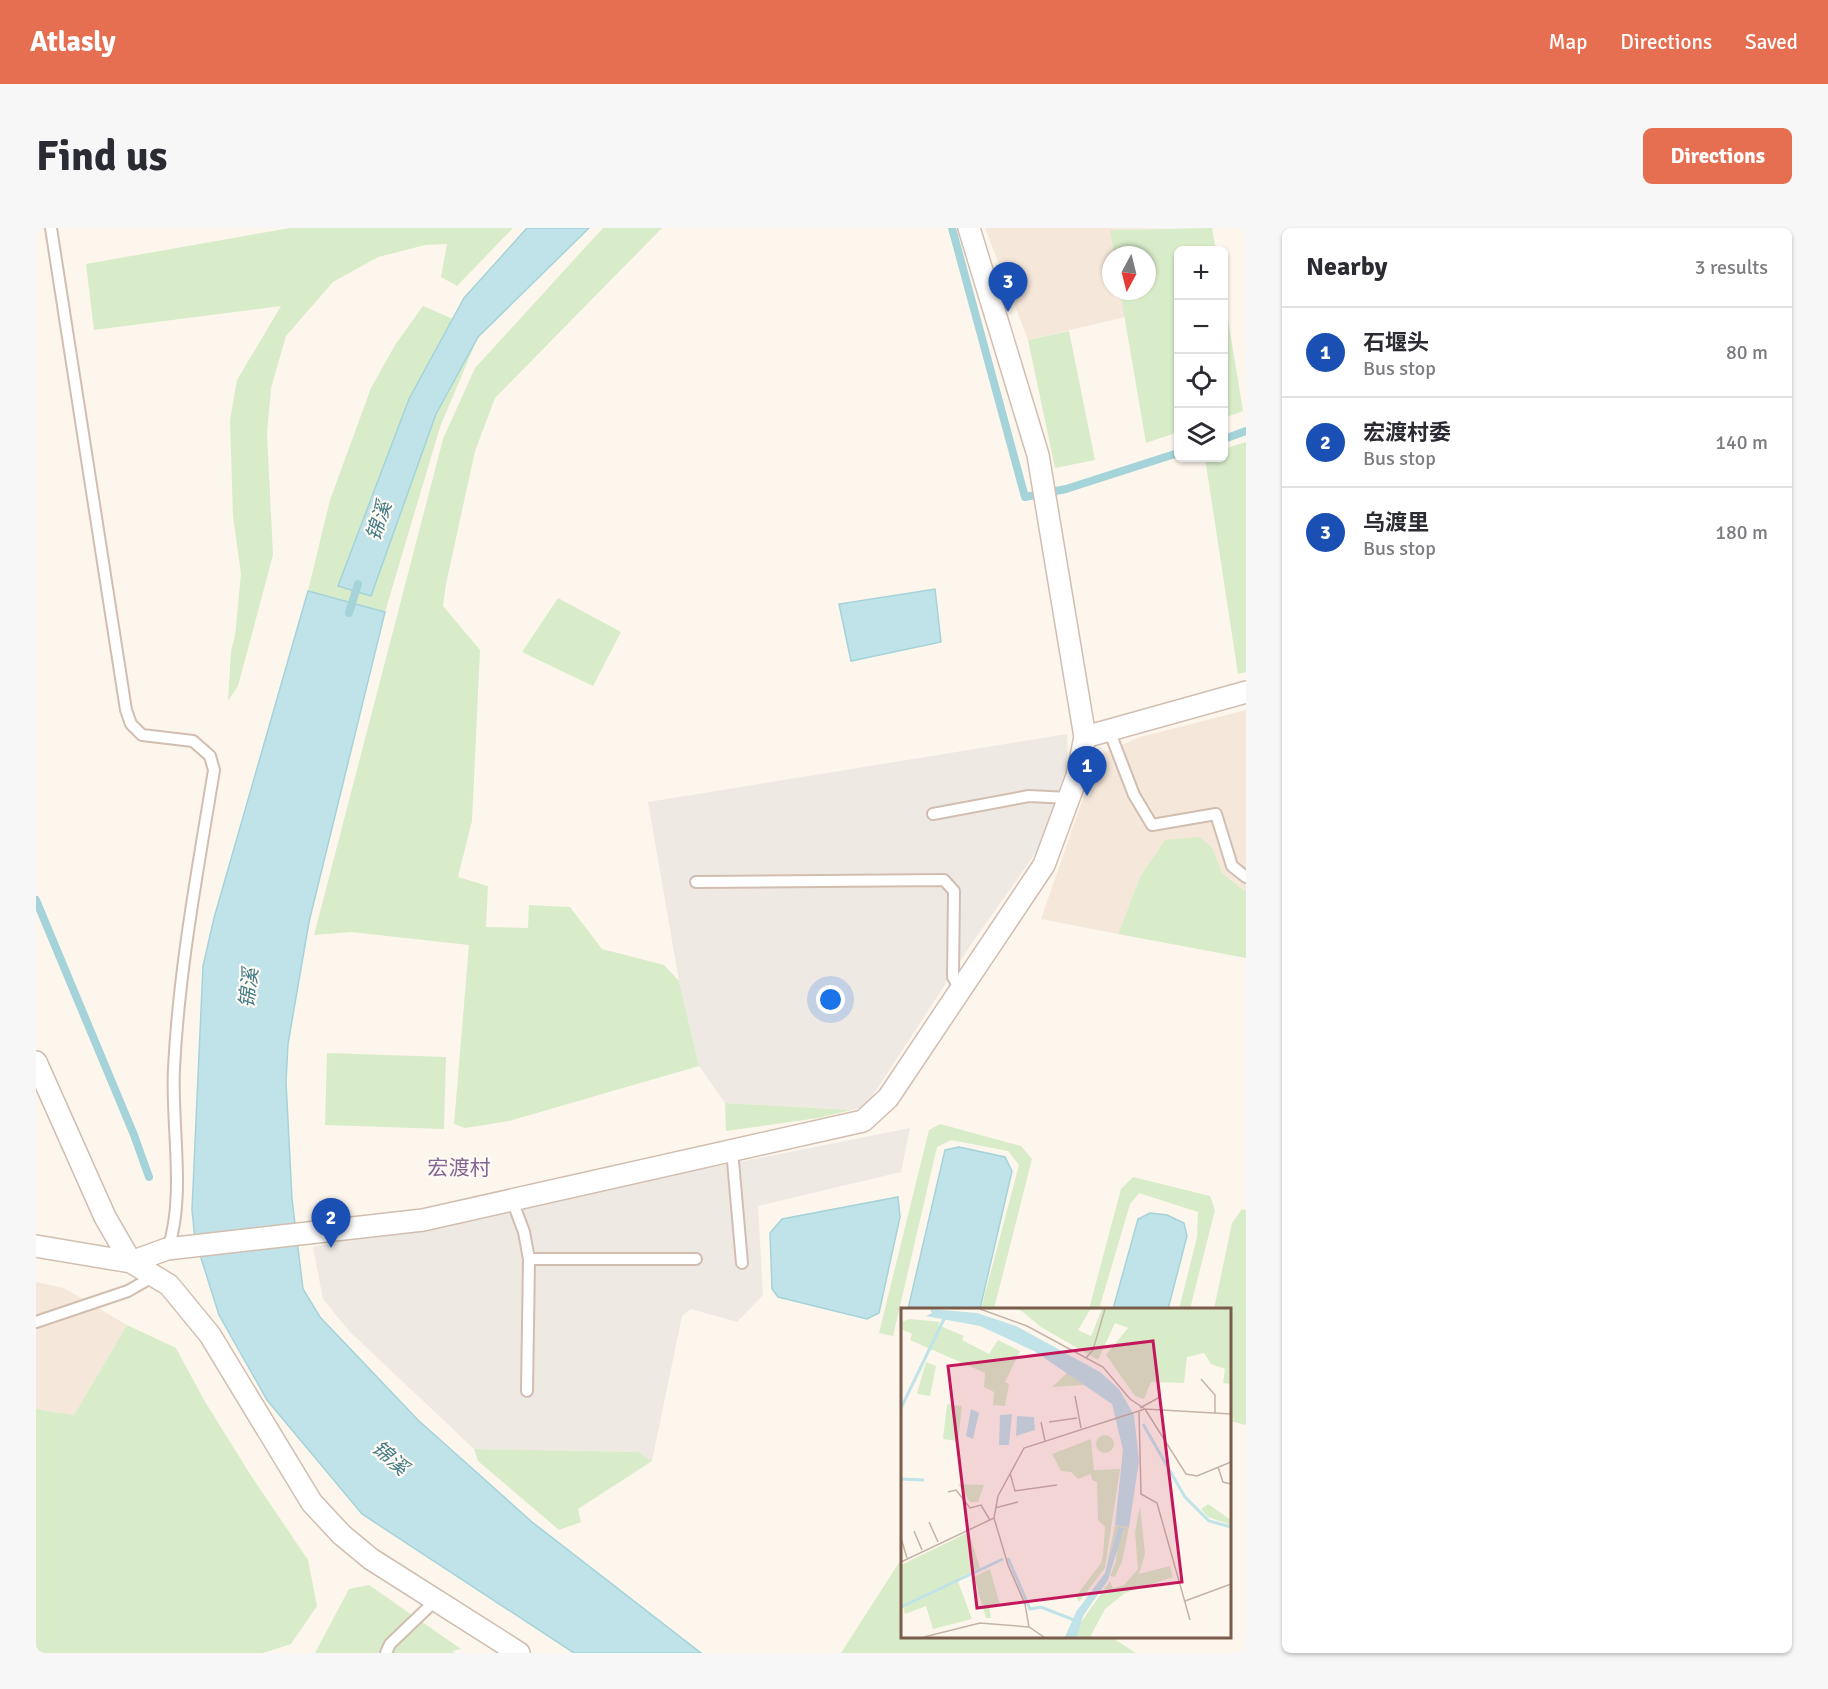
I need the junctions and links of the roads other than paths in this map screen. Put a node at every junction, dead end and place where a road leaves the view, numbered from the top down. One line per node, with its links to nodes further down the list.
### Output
1 (51, 228): 15 (lane)
2 (969, 228): 5 (street)
3 (1246, 692): 4 (street)
4 (1109, 730): 5 (street); 8 (lane)
5 (1085, 737): 6 (street)
6 (1069, 798): 7 (lane); 10 (street)
7 (933, 814)
8 (1246, 877)
9 (696, 882): 10 (lane)
10 (960, 989): 12 (street)
11 (36, 1062): 18 (street)
12 (732, 1150): 13 (street); 19 (lane)
13 (512, 1200): 15 (street); 16 (lane)
14 (36, 1246): 18 (street)
15 (168, 1250): 18 (street)
16 (529, 1259): 17 (lane); 22 (lane)
17 (696, 1259)
18 (131, 1262): 20 (street)
19 (742, 1263)
20 (154, 1276): 21 (lane); 23 (street)
21 (36, 1322)
22 (527, 1391)
23 (436, 1600): 24 (lane); 25 (street)
24 (386, 1653)
25 (519, 1653)

